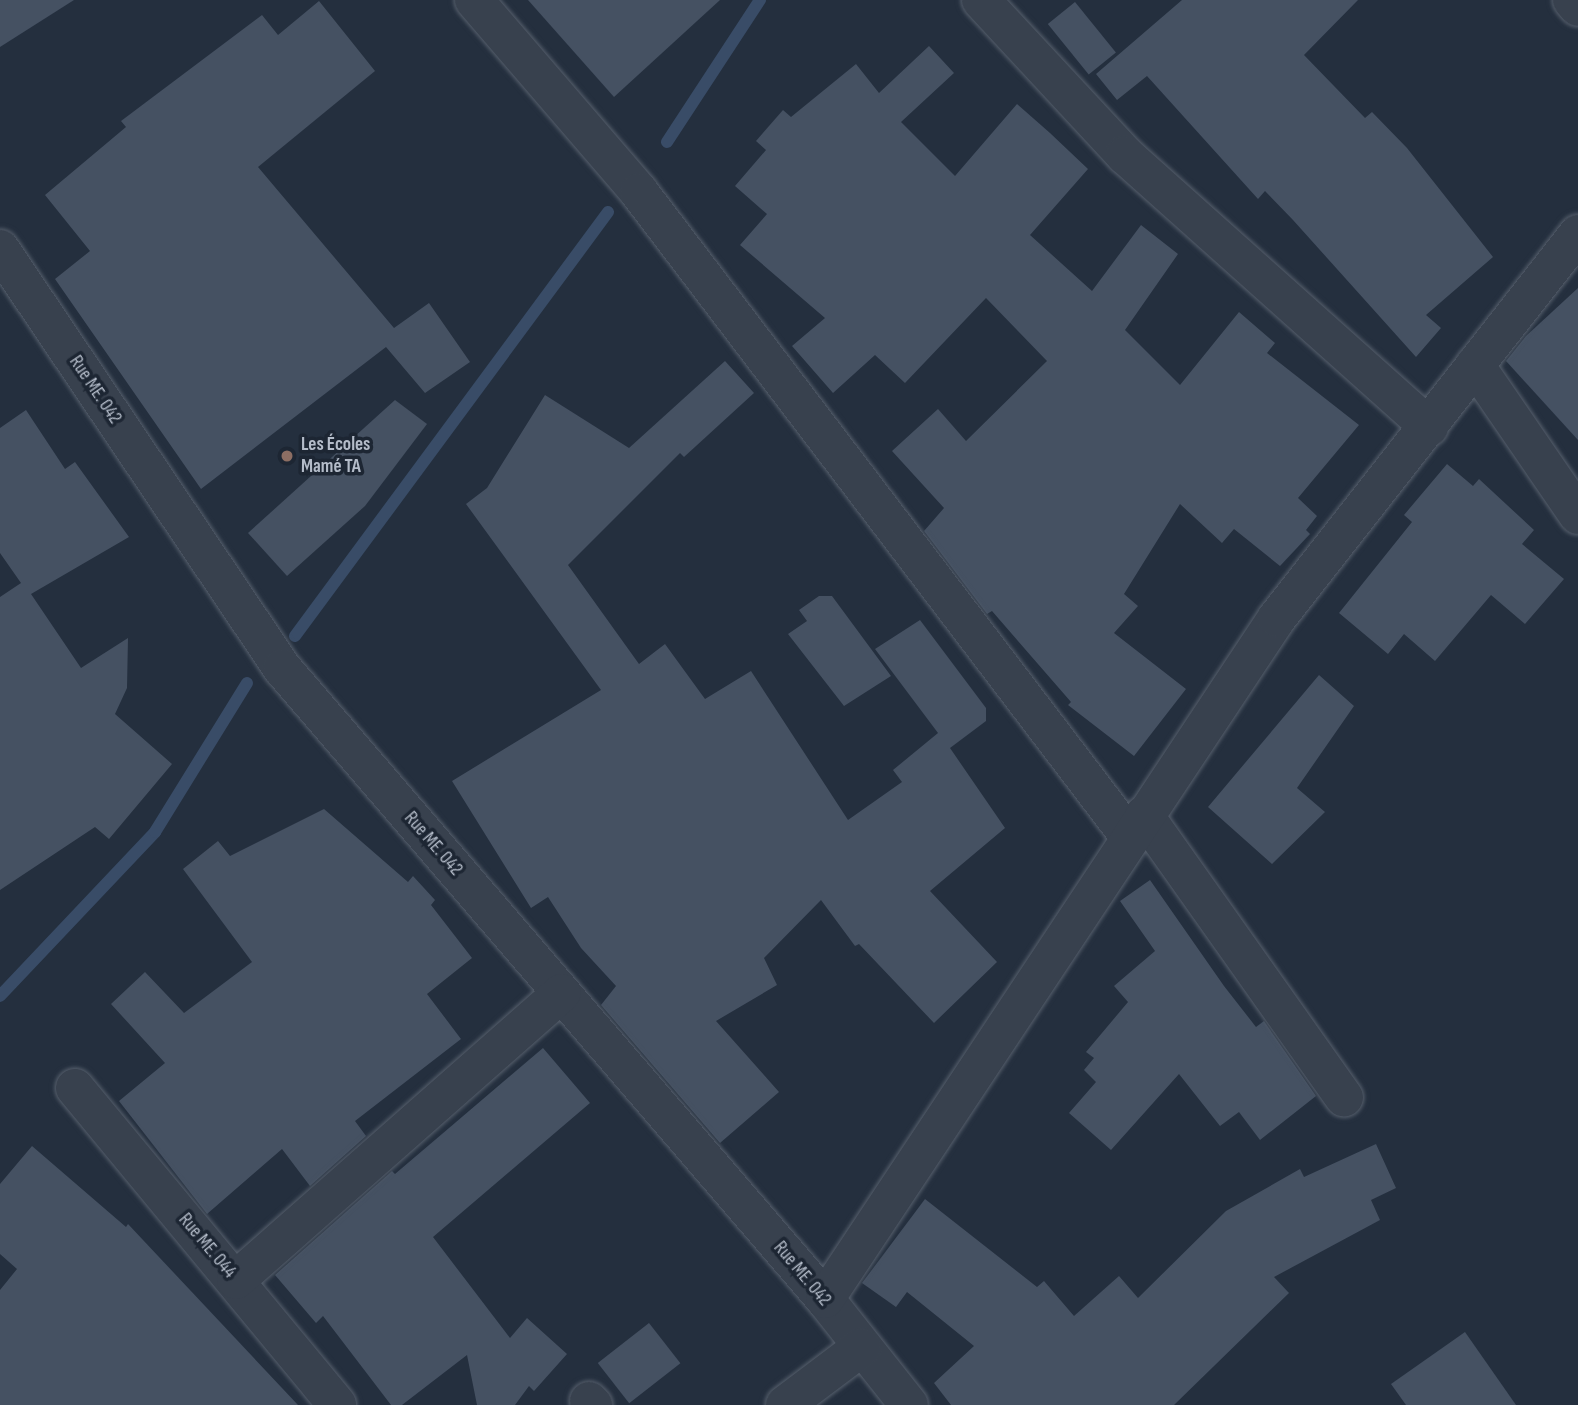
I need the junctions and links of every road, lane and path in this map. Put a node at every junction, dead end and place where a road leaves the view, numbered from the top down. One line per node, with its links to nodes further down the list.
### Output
1 (474, 0): 10 (street)
2 (981, 0): 8 (street)
3 (1572, 0): 4 (street)
4 (1578, 7)
5 (1578, 234): 7 (street)
6 (0, 250): 11 (street, Rue ME. 042)
7 (1475, 365): 8 (street); 9 (street)
8 (1429, 427): 10 (street)
9 (1578, 515)
10 (1137, 825): 13 (street); 15 (street)
11 (561, 993): 14 (street); 15 (street, Rue ME. 042)
12 (75, 1088): 14 (street, Rue ME. 044)
13 (1344, 1097)
14 (236, 1280): 17 (street, Rue ME. 044)
15 (825, 1299): 16 (street, Rue ME. 042)
16 (862, 1347): 18 (street); 19 (street, Rue ME. 042)
17 (337, 1405)
18 (785, 1405)
19 (909, 1405)

